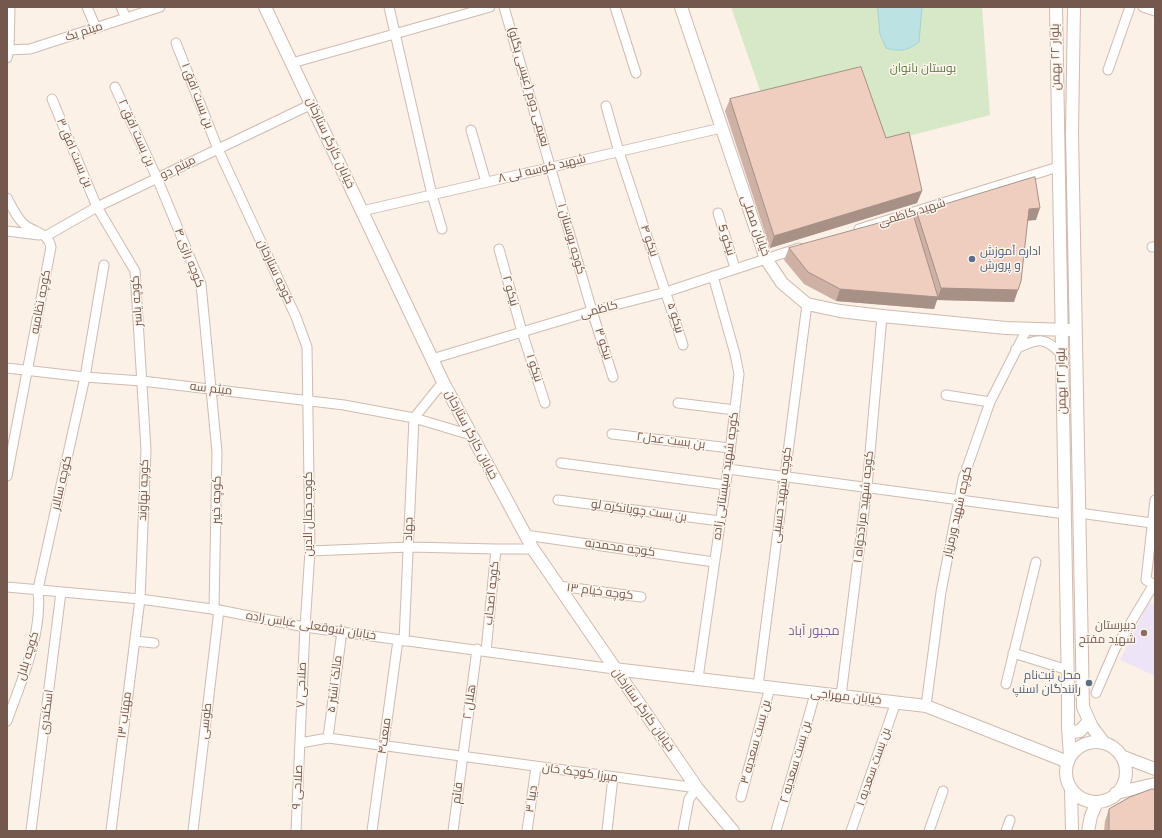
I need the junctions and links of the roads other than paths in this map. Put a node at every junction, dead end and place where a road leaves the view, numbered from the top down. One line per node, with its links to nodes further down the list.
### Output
1 (10, 7): 20 (street)
2 (87, 7): 17 (street)
3 (121, 7): 16 (street)
4 (160, 7): 16 (street, میثم یک)
5 (265, 7): 21 (street, خیابان کارگر ستارخان)
6 (390, 7): 18 (street)
7 (490, 7): 18 (street)
8 (504, 7): 33 (street, نعیمی دوم (عیسی بگلو))
9 (615, 7): 23 (street)
10 (681, 7): 28 (street, خیابان مصلی)
11 (1056, 7): 32 (street, بلوار ۲۲ بهمن)
12 (1074, 7): 56 (street, بلوار ۲۲ بهمن)
13 (1130, 7): 22 (street)
14 (1143, 7): 15 (street)
15 (1155, 11)
16 (126, 18): 17 (street, میثم یک)
17 (96, 28): 20 (street, میثم یک)
18 (396, 34): 21 (street); 36 (street)
19 (176, 43): 30 (street, بن بست افق ۱)
20 (8, 53)
21 (292, 63): 26 (street, خیابان کارگر ستارخان)
22 (1108, 70)
23 (636, 72)
24 (115, 87): 34 (street, بن بست افق ۲)
25 (52, 99): 38 (street, بن بست افق ۳)
26 (312, 104): 30 (street, میثم دو); 39 (street, خیابان کارگر ستارخان)
27 (606, 106): 31 (street, نیکو ۴)
28 (721, 128): 31 (street, شهید کوسه لی ۸); 47 (street, خیابان مصلی)
29 (471, 130): 35 (street)
30 (218, 149): 34 (street, میثم دو); 71 (street, کوچه ستارخان)
31 (619, 152): 33 (street, شهید کوسه لی ۸); 51 (street, نیکو ۴)
32 (1058, 166): 43 (street, شهید کاظمی); 57 (street, بلوار ۲۲ بهمن)
33 (551, 167): 35 (street, شهید کوسه لی ۸); 53 (street, کوچه بوستان ۱)
34 (157, 178): 38 (street, میثم دو); 69 (street, کوچه رازی ۴)
35 (486, 182): 36 (street, شهید کوسه لی ۸)
36 (432, 195): 39 (street, شهید کوسه لی ۸); 41 (street)
37 (7, 198): 44 (street)
38 (97, 207): 44 (street, میثم دو); 67 (street, کوچه یاسر)
39 (362, 211): 62 (street, خیابان کارگر ستارخان)
40 (718, 213): 49 (street, نیکو 5)
41 (442, 229)
42 (7, 231): 44 (street)
43 (848, 233)
44 (46, 236): 64 (street, کوچه نظامیه)
45 (811, 244): 47 (street)
46 (499, 249): 58 (street, نیکو ۲)
47 (766, 258): 49 (street, کاظمی); 52 (street, خیابان مصلی)
48 (104, 265): 65 (street, کوچه سالار)
49 (735, 268): 50 (street, کاظمی)
50 (713, 276): 51 (street, کاظمی); 75 (street, کوچه شهید سیستانی زاده)
51 (666, 292): 53 (street, کاظمی); 59 (street, نیکو ۵)
52 (807, 304): 54 (street, خیابان مصلی); 83 (street, کوچه شهید حسینی)
53 (592, 311): 58 (street, کاظمی); 66 (street, نیکو ۳)
54 (882, 316): 55 (street, خیابان مصلی); 85 (street, ۱ کوچه شهید مرادخواه)
55 (1026, 329): 57 (street, خیابان مصلی); 60 (street, کوچه شهید ورمزیار)
56 (1075, 330): 57 (street, خیابان مصلی); 89 (street, بلوار ۲۲ بهمن)
57 (1061, 331): 61 (street, بلوار ۲۲ بهمن)
58 (522, 332): 62 (street, کاظمی); 73 (street, نیکو ۱)
59 (683, 344)
60 (1016, 349): 61 (street); 72 (street, کوچه شهید ورمزیار)
61 (1062, 355): 90 (street, بلوار ۲۲ بهمن)
62 (432, 359): 68 (street, خیابان کارگر ستارخان)
63 (7, 368): 64 (street, میثم سه)
64 (29, 370): 65 (street, میثم سه); 82 (street, کوچه نظامیه)
65 (85, 377): 67 (street, میثم سه); 103 (street, کوچه سالار)
66 (613, 377)
67 (142, 381): 69 (street, میثم سه); 106 (street, کوچه نهاوند)
68 (443, 382): 76 (street); 78 (street, خیابان کارگر ستارخان)
69 (210, 389): 71 (street, میثم سه); 107 (street, کوچه خیبر)
70 (946, 395): 72 (street)
71 (307, 401): 76 (street, میثم سه); 97 (street, کوچه جمال الدین)
72 (990, 402): 86 (street, کوچه شهید ورمزیار)
73 (545, 403)
74 (678, 403): 75 (street)
75 (735, 410): 79 (street, کوچه شهید سیستانی زاده)
76 (414, 418): 78 (street, میثم سه); 94 (street, جهاد)
77 (612, 434): 79 (street, بن بست عدل۲)
78 (471, 435): 93 (street, خیابان کارگر ستارخان)
79 (730, 448): 81 (street, کوچه شهید سیستانی زاده)
80 (562, 463): 84 (street)
81 (728, 469): 83 (street); 84 (street, کوچه شهید سیستانی زاده)
82 (7, 476)
83 (784, 476): 85 (street); 119 (street, کوچه شهید حسینی)
84 (726, 484): 91 (street, کوچه شهید سیستانی زاده)
85 (867, 487): 86 (street); 122 (street, ۱ کوچه شهید مرادخواه)
86 (959, 499): 90 (street); 124 (street, کوچه شهید ورمزیار)
87 (558, 500): 91 (street, بن بست چوپانکره لو)
88 (1155, 500): 92 (street)
89 (1079, 513): 92 (street); 126 (street, بلوار ۲۲ بهمن)
90 (1065, 514): 116 (street, بلوار ۲۲ بهمن)
91 (720, 521): 98 (street, کوچه شهید سیستانی زاده)
92 (1152, 523): 100 (street)
93 (525, 535): 95 (street, خیابان کارگر ستارخان); 98 (street, کوچه محمدیه)
94 (409, 547): 96 (street); 97 (street); 111 (street, جهاد)
95 (533, 548): 96 (street, کوچه اصحاب); 101 (street, خیابان کارگر ستارخان)
96 (496, 549): 113 (street, کوچه اصحاب)
97 (310, 551): 108 (street, کوچه جمال الدین)
98 (714, 562): 117 (street, کوچه شهید سیستانی زاده)
99 (1036, 562): 114 (street)
100 (1152, 583): 120 (street)
101 (559, 586): 105 (street, کوچه خیام ۱۳); 115 (street, خیابان کارگر ستارخان)
102 (7, 587): 103 (street, خیابان شوقعلی عباس زاده)
103 (38, 589): 104 (street, خیابان شوقعلی عباس زاده); 125 (street, کوچه بلال)
104 (61, 592): 106 (street, خیابان شوقعلی عباس زاده); 150 (street, اسکندری)
105 (641, 597)
106 (140, 598): 107 (street, خیابان شوقعلی عباس زاده); 110 (street, مهتاب ۱۳)
107 (216, 610): 108 (street, خیابان شوقعلی عباس زاده); 152 (street, طوسی)
108 (304, 627): 109 (street, خیابان شوقعلی عباس زاده); 129 (street, صلاحی ۷)
109 (342, 631): 111 (street, خیابان شوقعلی عباس زاده); 128 (street, مالک اشتر ۵)
110 (135, 641): 112 (street); 151 (street, مهتاب ۱۳)
111 (401, 641): 113 (street, خیابان شوقعلی عباس زاده); 131 (street, مبعث۴)
112 (154, 644)
113 (482, 650): 115 (street, خیابان شوقعلی عباس زاده); 132 (street, هلال ۲)
114 (1013, 653): 116 (street); 118 (street)
115 (614, 669): 117 (street, خیابان مهراجی); 140 (street, خیابان کارگر ستارخان)
116 (1068, 670): 127 (street, بلوار ۲۲ بهمن)
117 (698, 678): 119 (street, خیابان مهراجی)
118 (1006, 684)
119 (764, 686): 121 (street, خیابان مهراجی); 144 (street, بن بست سعدیه ۳)
120 (1096, 693)
121 (816, 694): 122 (street, خیابان مهراجی); 159 (street, بن بست سعدیه ۲)
122 (841, 696): 123 (street, خیابان مهراجی)
123 (896, 702): 124 (street, خیابان مهراجی); 160 (street, بن بست سعدیه ۱)
124 (926, 706): 134 (street, خیابان مهراجی)
125 (7, 721)
126 (1089, 721): 127 (street); 130 (street, بلوار ۲۲ بهمن)
127 (1068, 728): 134 (street, بلوار ۲۲ بهمن)
128 (328, 738): 129 (street, میرزا کوچک خان); 131 (street, میرزا کوچک خان)
129 (300, 743): 153 (street, صلاحی ۹)
130 (1104, 743): 133 (street); 134 (street)
131 (383, 744): 132 (street, میرزا کوچک خان); 154 (street, مبعث۴)
132 (463, 755): 135 (street, میرزا کوچک خان); 155 (street, قائم)
133 (1121, 756): 136 (street); 143 (street)
134 (1069, 759): 141 (street)
135 (536, 767): 138 (street, میرزا کوچک خان); 156 (street, دیبا ۳)
136 (1155, 769)
137 (1155, 776): 139 (street)
138 (614, 777): 140 (street, میرزا کوچک خان); 157 (street)
139 (1155, 783): 143 (street)
140 (697, 788): 148 (street, خیابان کارگر ستارخان); 158 (street)
141 (1071, 788): 145 (street); 147 (street)
142 (943, 791): 161 (street)
143 (1116, 794): 145 (street)
144 (741, 797)
145 (1097, 802): 149 (street)
146 (1010, 820): 162 (street)
147 (1072, 827): 149 (street)
148 (731, 829)
149 (1088, 829)
150 (31, 831)
151 (111, 831)
152 (193, 831)
153 (296, 831)
154 (372, 831)
155 (453, 831)
156 (527, 831)
157 (607, 831)
158 (683, 831)
159 (776, 831)
160 (851, 831)
161 (929, 831)
162 (1006, 831)

